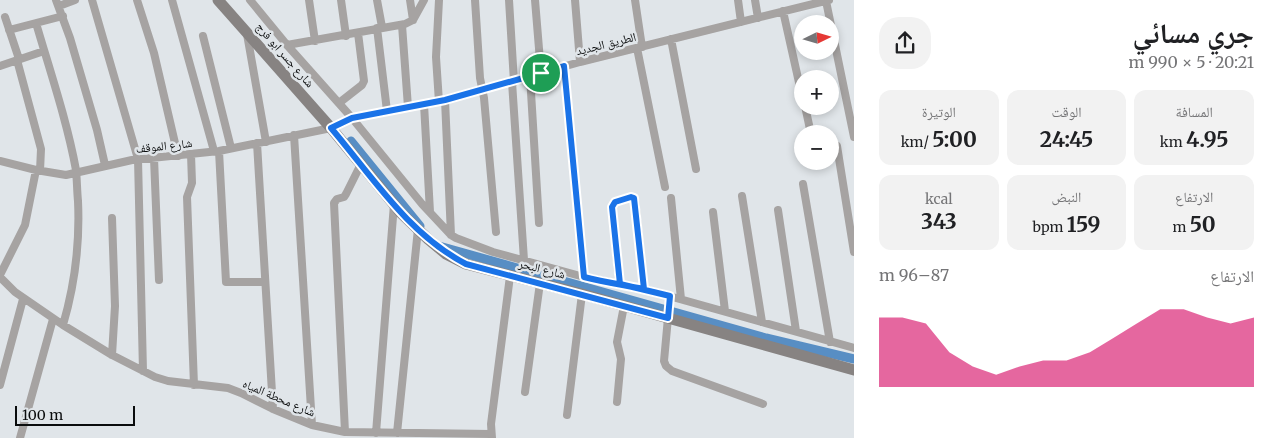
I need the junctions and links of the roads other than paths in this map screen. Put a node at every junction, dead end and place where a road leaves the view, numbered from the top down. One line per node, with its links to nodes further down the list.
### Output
1 (75, 0): 21 (street)
2 (92, 0): 68 (street)
3 (137, 0): 65 (street)
4 (172, 0): 63 (street)
5 (218, 0): 33 (street, شارع جسر ابو فرج)
6 (250, 0): 39 (street)
7 (309, 0): 38 (street)
8 (341, 0): 36 (street)
9 (376, 0): 31 (street)
10 (410, 0): 27 (street)
11 (424, 0): 27 (street)
12 (439, 0): 51 (street)
13 (475, 0): 50 (street)
14 (509, 0): 49 (street)
15 (535, 0): 47 (street)
16 (575, 0): 43 (street)
17 (635, 0): 40 (street)
18 (738, 0): 28 (street)
19 (755, 0): 26 (street)
20 (828, 0): 22 (street, الطريق الجديد); 59 (street)
21 (58, 3): 24 (street)
22 (798, 4): 23 (street, الطريق الجديد)
23 (783, 12): 26 (street, الطريق الجديد); 46 (street)
24 (63, 16): 29 (street); 71 (street)
25 (5, 17): 32 (street)
26 (758, 18): 28 (street, الطريق الجديد)
27 (413, 20): 30 (street)
28 (741, 22): 37 (street, الطريق الجديد)
29 (36, 23): 32 (street); 41 (street)
30 (402, 25): 31 (street); 54 (street)
31 (379, 28): 34 (street); 55 (street)
32 (9, 30): 42 (street)
33 (247, 32): 57 (street, شارع جسر ابو فرج); 60 (street)
34 (358, 33): 36 (street); 52 (street)
35 (203, 36): 62 (street)
36 (346, 36): 38 (street)
37 (671, 40): 40 (street, الطريق الجديد); 72 (street)
38 (315, 41): 39 (street)
39 (287, 45): 52 (street)
40 (639, 47): 43 (street, الطريق الجديد); 76 (street)
41 (44, 51): 42 (street); 74 (street)
42 (18, 59): 44 (street); 73 (street)
43 (580, 62): 45 (street, الطريق الجديد)
44 (0, 66)
45 (564, 66): 47 (street, الطريق الجديد); 92 (street)
46 (796, 70)
47 (541, 73): 48 (street, الطريق الجديد)
48 (530, 76): 49 (street, الطريق الجديد); 84 (street)
49 (513, 82): 50 (street, الطريق الجديد); 89 (street)
50 (482, 91): 51 (street, الطريق الجديد); 86 (street)
51 (442, 101): 53 (street, الطريق الجديد); 87 (street)
52 (339, 103): 56 (street)
53 (424, 104): 54 (street, الطريق الجديد); 81 (street)
54 (408, 107): 55 (street, الطريق الجديد)
55 (387, 111): 56 (street, الطريق الجديد)
56 (352, 118): 57 (street, الطريق الجديد); 81 (street)
57 (331, 128): 58 (street, شارع الموقف); 70 (street, شارع البحر)
58 (294, 136): 60 (street, شارع الموقف); 121 (street)
59 (854, 137)
60 (266, 142): 61 (street, شارع الموقف)
61 (257, 143): 62 (street, شارع الموقف); 94 (street)
62 (231, 148): 63 (street, شارع الموقف)
63 (217, 151): 64 (street, شارع الموقف); 94 (street)
64 (191, 154): 65 (street, شارع الموقف); 114 (street)
65 (178, 156): 66 (street, شارع الموقف)
66 (154, 158): 68 (street, شارع الموقف); 93 (street)
67 (839, 158): 88 (street)
68 (138, 159): 71 (street, شارع الموقف); 113 (street)
69 (0, 161): 73 (street, شارع الموقف)
70 (362, 164): 79 (street, شارع البحر); 122 (street)
71 (105, 165): 74 (street, شارع الموقف)
72 (696, 169)
73 (38, 170): 74 (street, شارع الموقف); 90 (street)
74 (76, 172): 107 (street)
75 (803, 184): 109 (street)
76 (665, 187)
77 (742, 196): 106 (street)
78 (671, 198): 101 (street)
79 (394, 204): 85 (street, شارع البحر); 123 (street)
80 (778, 210): 108 (street)
81 (430, 212): 87 (street)
82 (713, 212): 103 (street)
83 (112, 218): 111 (street)
84 (539, 223)
85 (418, 229): 91 (street, شارع البحر); 124 (street)
86 (496, 232)
87 (452, 235): 89 (street)
88 (854, 252)
89 (524, 260): 92 (street)
90 (0, 276): 100 (street, شارع محطة المياه)
91 (510, 276): 95 (street, شارع البحر); 126 (street)
92 (584, 277): 96 (street)
93 (159, 280)
94 (265, 282): 119 (street)
95 (540, 283): 98 (street, شارع البحر); 116 (street)
96 (620, 284): 97 (street); 97 (street)
97 (644, 289): 99 (street)
98 (582, 294): 102 (street, شارع البحر); 120 (street)
99 (670, 296): 101 (street); 104 (street)
100 (23, 298): 105 (street, شارع محطة المياه); 115 (street)
101 (681, 299): 103 (street)
102 (624, 306): 104 (street, شارع البحر); 117 (street)
103 (725, 311): 106 (street)
104 (668, 318): 112 (street, شارع البحر); 118 (street)
105 (53, 319): 107 (street, شارع محطة المياه); 127 (street)
106 (762, 322): 108 (street)
107 (63, 325): 111 (street, شارع محطة المياه)
108 (796, 331): 109 (street)
109 (830, 342): 110 (street)
110 (854, 348)
111 (112, 355): 113 (street, شارع محطة المياه)
112 (854, 370)
113 (143, 371): 114 (street, شارع محطة المياه)
114 (194, 385): 119 (street, شارع محطة المياه)
115 (0, 386)
116 (525, 392)
117 (617, 402)
118 (763, 404)
119 (273, 409): 121 (street, شارع محطة المياه)
120 (567, 415)
121 (312, 425): 122 (street, شارع محطة المياه)
122 (345, 432): 123 (street, شارع محطة المياه)
123 (376, 433): 124 (street, شارع محطة المياه)
124 (397, 433): 125 (street, شارع محطة المياه)
125 (437, 436): 126 (street, شارع محطة المياه)
126 (491, 436)
127 (20, 438)

